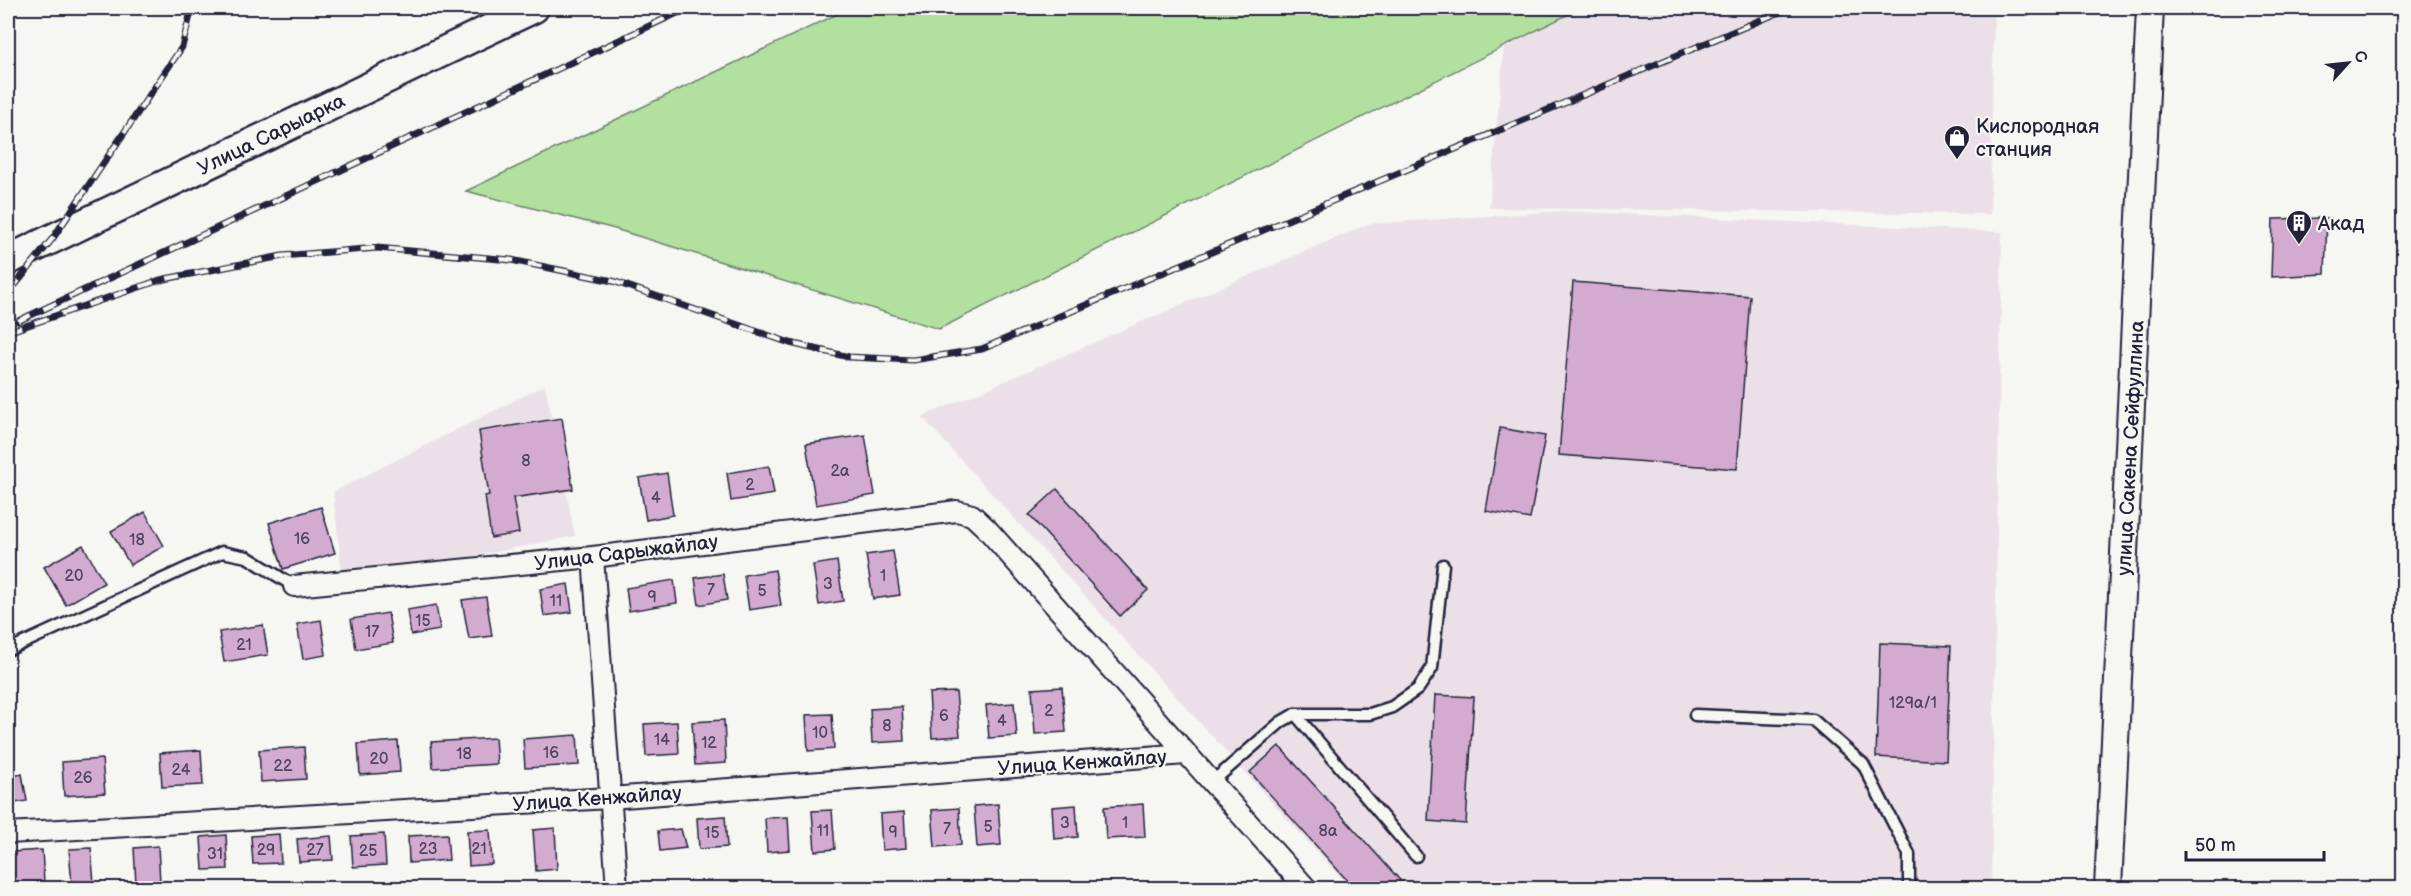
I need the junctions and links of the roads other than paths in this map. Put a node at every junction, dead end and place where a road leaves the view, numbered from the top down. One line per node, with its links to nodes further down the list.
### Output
1 (534, 8): 3 (main road, Улица Сарыарка)
2 (2150, 8): 18 (street, улица Сакена Сейфуллина)
3 (8, 260)
4 (593, 556): 6 (street, Улица Сарыжайлау); 10 (street, Улица Сарыжайлау); 12 (street)
5 (1443, 565): 8 (lane)
6 (294, 586): 7 (lane)
7 (8, 650)
8 (1295, 714): 11 (lane); 14 (lane)
9 (1695, 715): 17 (lane)
10 (1186, 754): 11 (street); 12 (street, Улица Кенжайлау)
11 (1212, 782): 16 (street)
12 (610, 798): 13 (street, Улица Кенжайлау); 15 (street)
13 (8, 833)
14 (1416, 856)
15 (618, 888)
16 (1305, 888)
17 (1908, 888)
18 (2108, 888)

